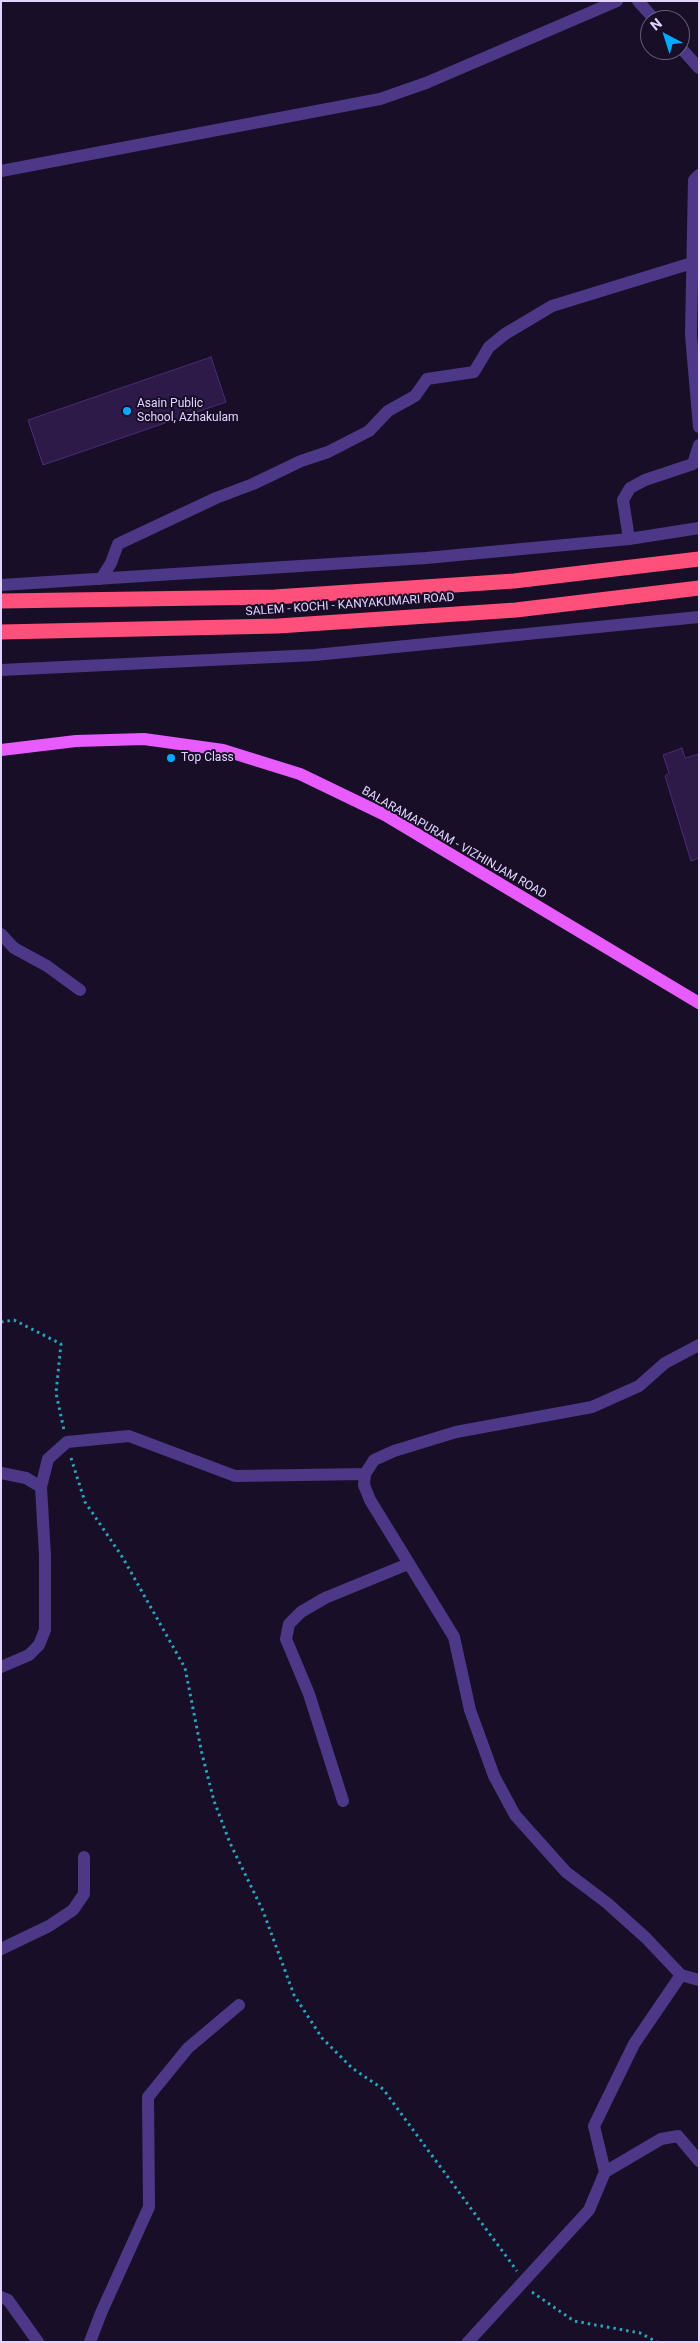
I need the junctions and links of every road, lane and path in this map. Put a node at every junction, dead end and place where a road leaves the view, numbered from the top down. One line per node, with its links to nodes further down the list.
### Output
1 (617, 1): 4 (street)
2 (690, 58): 3 (street)
3 (699, 68)
4 (1, 171)
5 (699, 175): 6 (street)
6 (695, 261): 7 (street); 12 (street)
7 (699, 427)
8 (699, 445): 10 (street)
9 (699, 528): 10 (street)
10 (629, 538): 12 (street)
11 (699, 559): 15 (highway, SALEM - KOCHI - KANYAKUMARI ROAD)
12 (101, 579): 13 (street)
13 (1, 585)
14 (699, 588): 17 (highway, SALEM - KOCHI - KANYAKUMARI ROAD)
15 (8, 601)
16 (699, 616): 18 (street)
17 (1, 632)
18 (1, 670)
19 (1, 750): 22 (main road, BALARAMAPURAM - VIZHINJAM ROAD)
20 (1, 934): 21 (street)
21 (80, 990)
22 (699, 1003)
23 (1, 1322): 25 (path)
24 (699, 1345): 27 (street)
25 (66, 1442): 27 (street); 28 (street); 39 (path)
26 (1, 1473): 28 (street)
27 (365, 1474): 29 (street)
28 (41, 1487): 30 (street)
29 (408, 1564): 31 (street); 34 (street)
30 (1, 1667)
31 (343, 1801)
32 (84, 1857): 33 (street)
33 (1, 1949)
34 (681, 1975): 35 (street); 38 (street)
35 (699, 1980)
36 (239, 2005): 42 (street)
37 (699, 2161): 38 (street)
38 (605, 2172): 39 (street)
39 (524, 2281): 43 (street); 44 (path)
40 (1, 2297): 41 (street)
41 (38, 2342)
42 (90, 2342)
43 (468, 2342)
44 (657, 2342)

